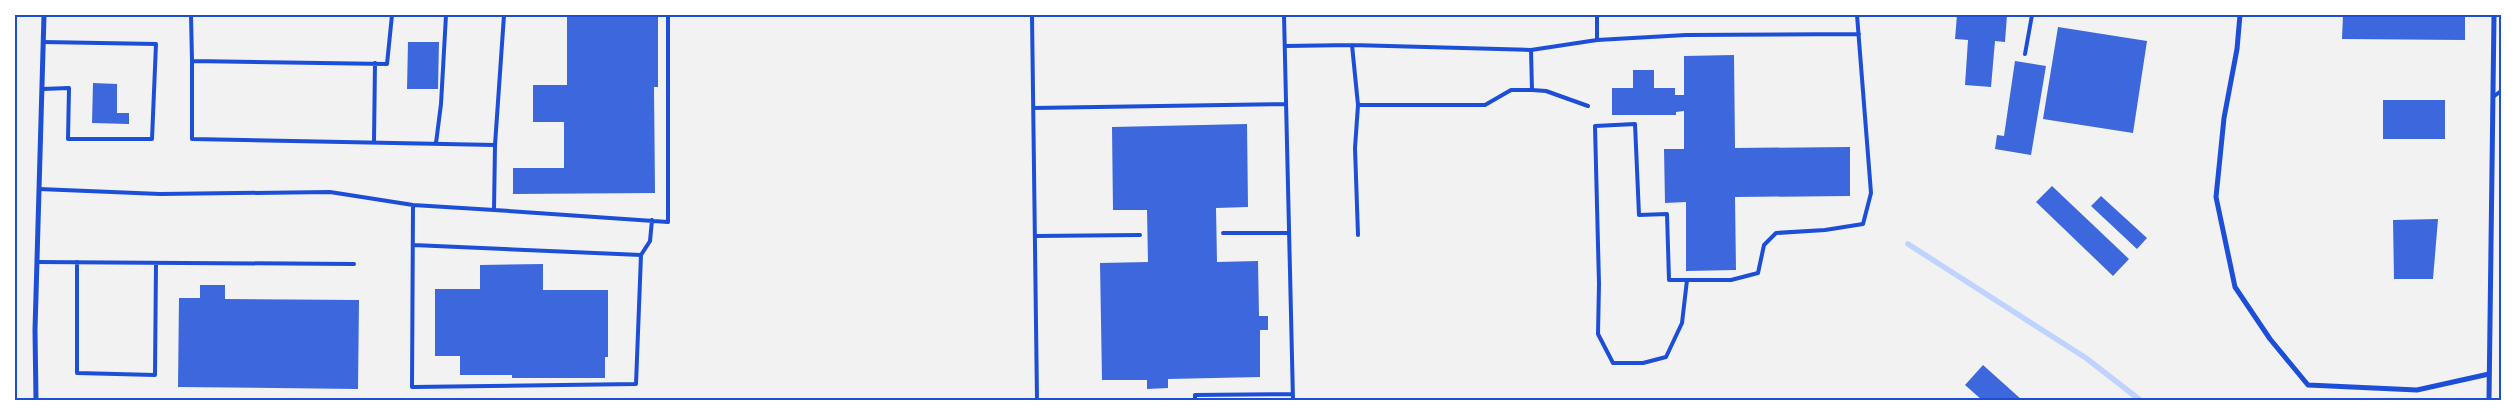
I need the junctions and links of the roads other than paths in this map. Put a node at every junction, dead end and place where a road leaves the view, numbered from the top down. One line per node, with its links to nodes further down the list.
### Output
1 (44, 15): 16 (street)
2 (191, 15): 21 (lane)
3 (392, 15): 22 (lane)
4 (446, 15): 32 (lane)
5 (504, 15): 33 (lane)
6 (668, 15): 37 (lane)
7 (1032, 15): 30 (lane)
8 (1284, 15): 18 (lane)
9 (1597, 15): 15 (lane)
10 (1857, 15): 14 (lane)
11 (2032, 15): 20 (lane)
12 (2240, 15): 50 (street)
13 (2494, 15): 26 (street)
14 (1859, 34): 15 (lane); 49 (lane)
15 (1597, 40): 19 (lane)
16 (44, 42): 23 (street); 23 (lane)
17 (1352, 45): 18 (lane); 19 (lane); 28 (lane)
18 (1285, 46): 27 (lane)
19 (1531, 50): 24 (lane)
20 (2025, 54)
21 (192, 61): 22 (lane); 31 (lane)
22 (374, 63): 31 (lane)
23 (42, 89): 34 (street)
24 (1532, 90): 28 (lane); 29 (lane)
25 (2501, 90): 26 (lane)
26 (2493, 97): 50 (street)
27 (1285, 104): 30 (lane); 39 (lane)
28 (1358, 104): 41 (lane)
29 (1588, 106)
30 (1033, 108): 42 (lane)
31 (374, 142): 32 (lane)
32 (436, 143): 33 (lane)
33 (495, 145): 36 (lane)
34 (39, 189): 35 (lane); 45 (street)
35 (413, 204): 36 (lane); 43 (lane)
36 (494, 210): 37 (lane)
37 (652, 220): 44 (lane)
38 (1224, 233): 39 (lane)
39 (1288, 233): 51 (lane)
40 (1140, 235): 42 (lane)
41 (1358, 235)
42 (1035, 236): 53 (lane)
43 (412, 245): 44 (lane); 44 (lane)
44 (641, 255)
45 (37, 262): 46 (lane); 52 (street)
46 (78, 262): 47 (lane); 47 (lane)
47 (156, 263): 48 (lane)
48 (354, 264)
49 (1687, 280): 49 (lane)
50 (2489, 374): 56 (street)
51 (1292, 394): 54 (lane); 55 (lane)
52 (36, 400)
53 (1037, 400)
54 (1195, 400)
55 (1293, 400)
56 (2489, 400)

